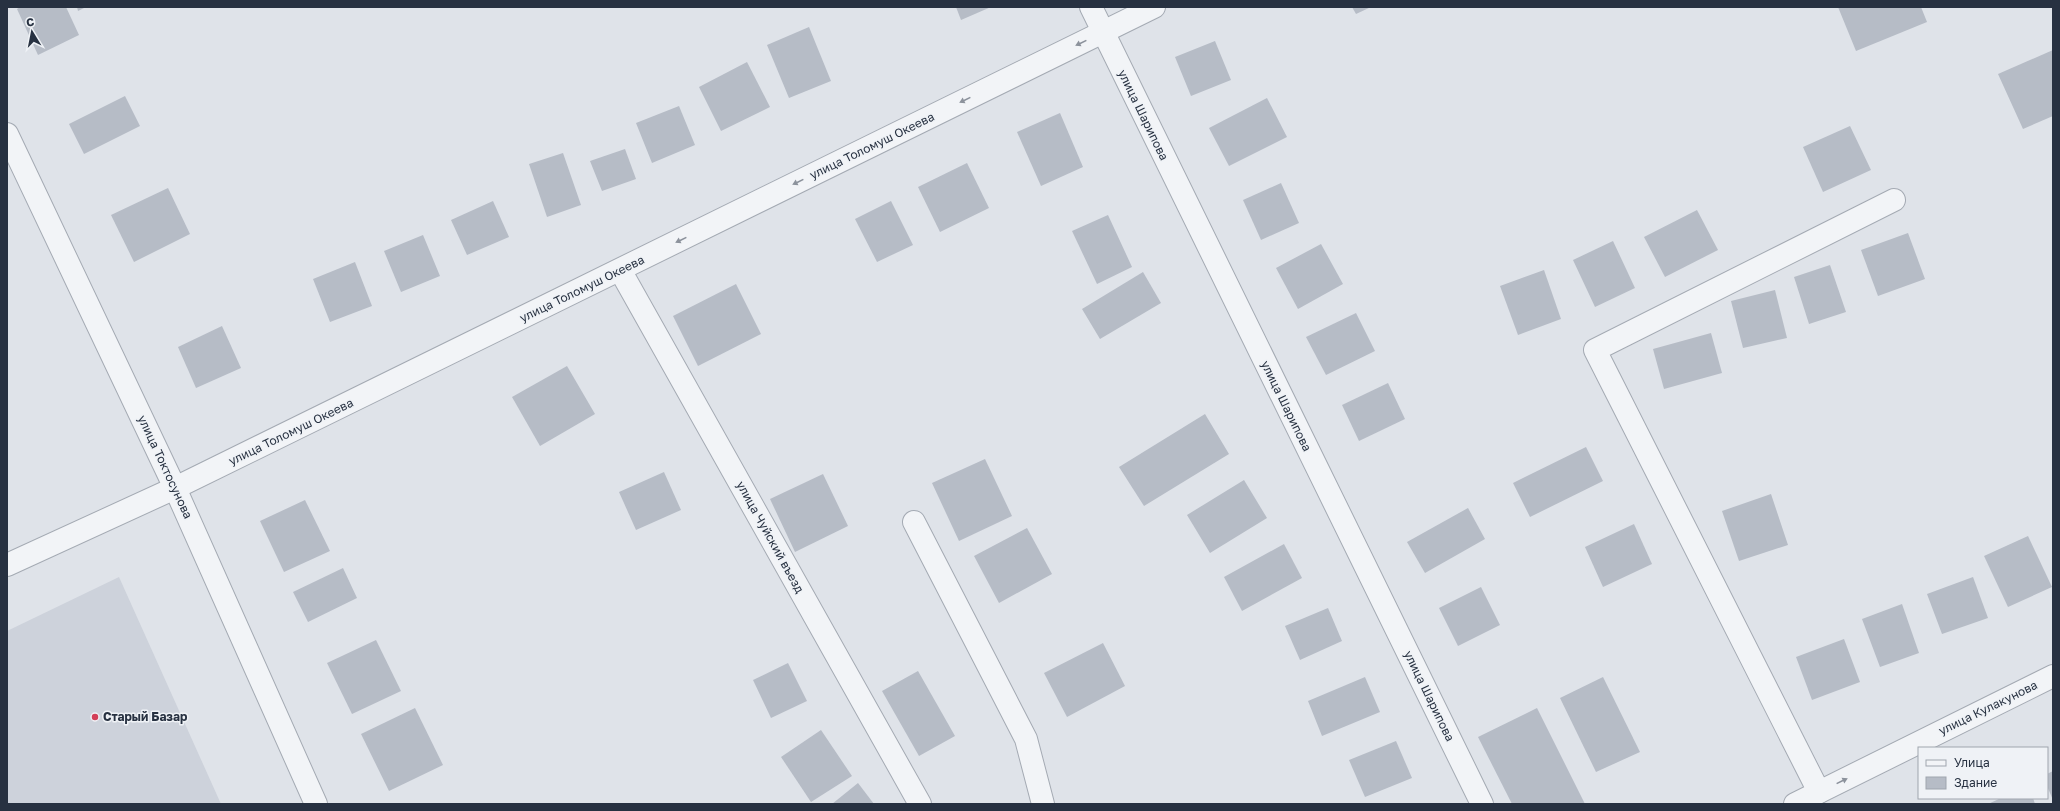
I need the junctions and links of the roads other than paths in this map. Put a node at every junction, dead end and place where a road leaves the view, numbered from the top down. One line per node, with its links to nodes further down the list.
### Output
1 (1091, 7): 3 (street, улица Шарипова)
2 (1154, 7): 3 (street, улица Толомуш Океева)
3 (1103, 32): 6 (street, улица Толомуш Океева, one-way to 6); 15 (street, улица Шарипова)
4 (7, 134): 7 (street, улица Токтосунова)
5 (1894, 200): 11 (street)
6 (620, 270): 7 (street, улица Толомуш Океева); 13 (street, улица Чуйский въезд)
7 (175, 488): 9 (street, улица Толомуш Океева); 12 (street, улица Токтосунова)
8 (914, 522): 14 (street)
9 (7, 565)
10 (2053, 676): 11 (street, улица Кулакунова, one-way to 10)
11 (1819, 792): 16 (street, улица Кулакунова)
12 (316, 804)
13 (920, 804)
14 (1043, 804)
15 (1482, 804)
16 (1795, 804)

